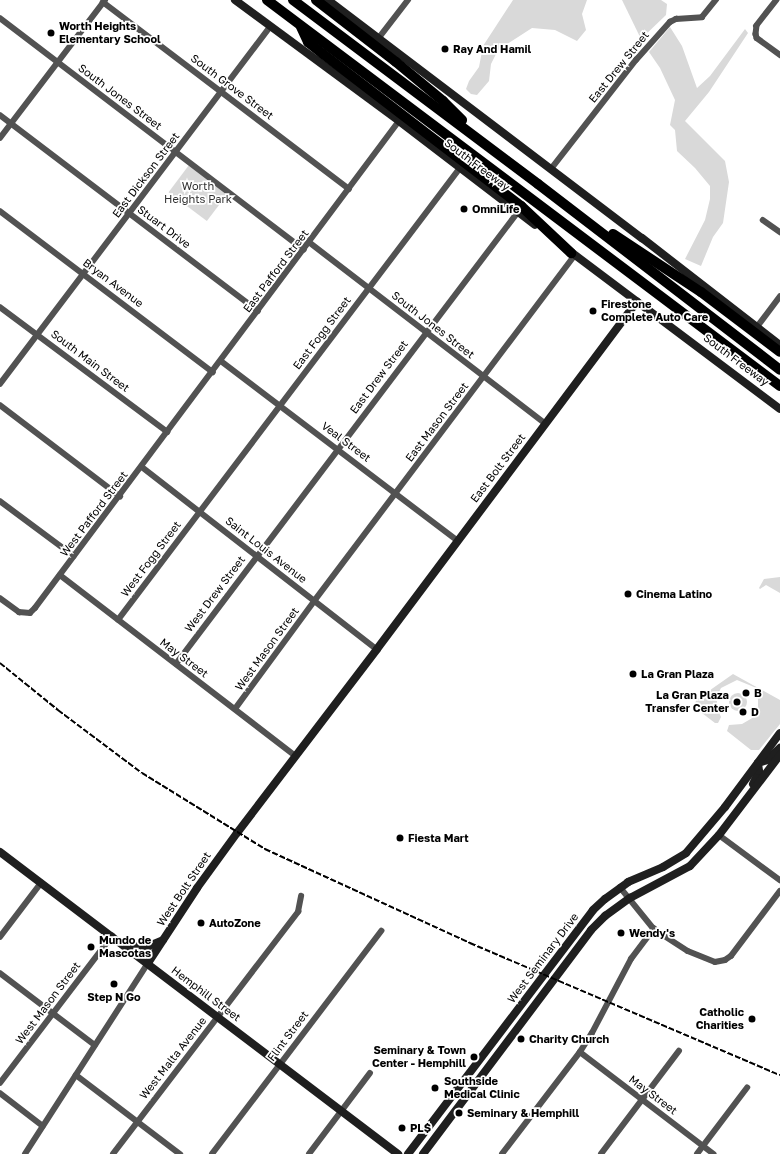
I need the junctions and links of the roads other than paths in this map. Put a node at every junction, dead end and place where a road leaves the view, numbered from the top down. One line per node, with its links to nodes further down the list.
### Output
1 (235, 0): 12 (main road, South Freeway)
2 (267, 0): 11 (highway, South Freeway)
3 (293, 0): 21 (highway, South Freeway)
4 (316, 0): 21 (highway)
5 (328, 0): 13 (main road)
6 (408, 0): 13 (street)
7 (716, 0): 24 (street, East Drew Street)
8 (778, 0): 14 (street)
9 (104, 1): 15 (street); 16 (street, South Grove Street)
10 (0, 18): 15 (street, South Jones Street)
11 (301, 26): 34 (highway); 51 (highway, South Freeway)
12 (270, 27): 16 (street, East Dickson Street); 18 (main road, South Freeway)
13 (378, 40): 24 (main road)
14 (780, 55)
15 (58, 62): 19 (street); 22 (street, South Jones Street)
16 (222, 92): 22 (street, East Dickson Street); 25 (street, South Grove Street)
17 (0, 115): 19 (street, Stuart Drive)
18 (400, 121): 23 (main road, South Freeway); 25 (street, East Pafford Street)
19 (11, 124): 20 (street); 29 (street, Stuart Drive)
20 (0, 138)
21 (488, 146): 26 (highway, South Freeway)
22 (176, 152): 29 (street, East Dickson Street); 33 (street, South Jones Street)
23 (460, 168): 28 (main road, South Freeway); 36 (street, East Fogg Street)
24 (551, 169): 41 (main road)
25 (349, 189): 32 (street, East Pafford Street)
26 (560, 201): 45 (highway); 47 (highway, South Freeway)
27 (0, 211): 35 (street, Bryan Avenue)
28 (518, 212): 34 (main road, South Freeway); 42 (street, East Drew Street)
29 (129, 214): 35 (street, East Dickson Street); 40 (street, Stuart Drive)
30 (763, 220): 31 (street)
31 (780, 232)
32 (310, 242): 33 (street, East Pafford Street); 36 (street, South Jones Street)
33 (304, 250): 40 (street, East Pafford Street)
34 (573, 254): 38 (main road, South Freeway); 49 (street, East Mason Street)
35 (84, 274): 43 (street, East Dickson Street); 48 (street, Bryan Avenue)
36 (369, 288): 42 (street, South Jones Street); 53 (street, East Fogg Street)
37 (780, 298): 41 (street)
38 (637, 300): 54 (main road, South Freeway); 55 (main road, East Bolt Street)
39 (0, 306): 43 (street, South Main Street)
40 (258, 311): 46 (street, East Pafford Street)
41 (757, 327): 44 (main road)
42 (426, 332): 49 (street, South Jones Street); 57 (street, East Drew Street)
43 (38, 335): 50 (street, East Dickson Street); 56 (street, South Main Street)
44 (780, 345)
45 (780, 352)
46 (221, 361): 48 (street, East Pafford Street); 53 (street, Veal Street)
47 (780, 370)
48 (213, 372): 56 (street, East Pafford Street)
49 (484, 376): 55 (street, South Jones Street); 59 (street, East Mason Street)
50 (0, 384)
51 (780, 386)
52 (0, 405): 60 (street)
53 (280, 405): 57 (street, Veal Street); 62 (street, East Fogg Street)
54 (780, 409)
55 (545, 423): 63 (main road, East Bolt Street)
56 (168, 432): 58 (street, West Pafford Street)
57 (338, 448): 59 (street, Veal Street); 64 (street, East Drew Street)
58 (142, 467): 60 (street, West Pafford Street); 62 (street, Saint Louis Avenue)
59 (396, 493): 63 (street, Veal Street); 68 (street, East Mason Street)
60 (120, 496): 65 (street, West Pafford Street)
61 (0, 501): 65 (street)
62 (199, 511): 64 (street, Saint Louis Avenue); 69 (street, West Fogg Street)
63 (457, 540): 70 (main road, East Bolt Street)
64 (256, 555): 68 (street, Saint Louis Avenue); 71 (street, West Drew Street)
65 (74, 556): 66 (street, West Pafford Street)
66 (60, 575): 67 (street, West Pafford Street); 69 (street, May Street)
67 (0, 598)
68 (315, 600): 70 (street, Saint Louis Avenue); 72 (street, West Mason Street)
69 (118, 620): 71 (street, May Street)
70 (377, 649): 76 (main road, West Bolt Street)
71 (176, 664): 72 (street, May Street)
72 (235, 709): 76 (street, May Street)
73 (780, 734): 77 (main road)
74 (780, 748): 77 (main road)
75 (780, 754): 78 (main road)
76 (296, 756): 92 (main road, West Bolt Street)
77 (758, 763): 78 (main road); 79 (main road)
78 (747, 798): 80 (main road, West Seminary Drive)
79 (725, 807): 80 (main road); 84 (main road, West Seminary Drive)
80 (719, 835): 82 (street); 87 (main road, West Seminary Drive)
81 (0, 852): 83 (main road, Hemphill Street)
82 (780, 880)
83 (41, 883): 90 (main road, Hemphill Street); 91 (street)
84 (620, 887): 87 (street); 102 (main road, West Seminary Drive)
85 (780, 891): 88 (street)
86 (301, 896): 97 (street, West Malta Avenue)
87 (630, 898): 88 (street); 105 (main road, West Seminary Drive)
88 (654, 929): 100 (street)
89 (381, 931): 101 (street, Flint Street)
90 (112, 936): 93 (main road, Hemphill Street); 96 (street, West Mason Street)
91 (0, 937)
92 (164, 939): 93 (main road); 94 (main road, West Bolt Street)
93 (125, 946): 94 (main road, Hemphill Street)
94 (148, 963): 97 (main road, Hemphill Street); 98 (street, West Bolt Street)
95 (0, 973): 96 (street)
96 (53, 1013): 98 (street); 106 (street, West Mason Street)
97 (218, 1017): 101 (main road, Hemphill Street); 111 (street, West Malta Avenue)
98 (95, 1045): 104 (street, West Bolt Street)
99 (679, 1051): 109 (street)
100 (580, 1052): 109 (street, May Street); 122 (street)
101 (281, 1063): 110 (main road, Hemphill Street); 117 (street, Flint Street)
102 (473, 1068): 105 (main road); 120 (main road, West Seminary Drive)
103 (370, 1073): 110 (street)
104 (76, 1075): 111 (street); 112 (street, West Bolt Street)
105 (480, 1078): 121 (main road, West Seminary Drive)
106 (0, 1083)
107 (747, 1088): 113 (street)
108 (0, 1093): 112 (street)
109 (643, 1100): 113 (street, May Street); 123 (street)
110 (342, 1111): 118 (street); 119 (main road, Hemphill Street)
111 (137, 1122): 115 (street, West Malta Avenue); 116 (street)
112 (43, 1126): 114 (street, West Bolt Street)
113 (704, 1146): 124 (street); 125 (street, May Street)
114 (25, 1154)
115 (112, 1154)
116 (180, 1154)
117 (212, 1154)
118 (309, 1154)
119 (398, 1154)
120 (408, 1154)
121 (423, 1154)
122 (502, 1154)
123 (601, 1154)
124 (697, 1154)
125 (714, 1154)

